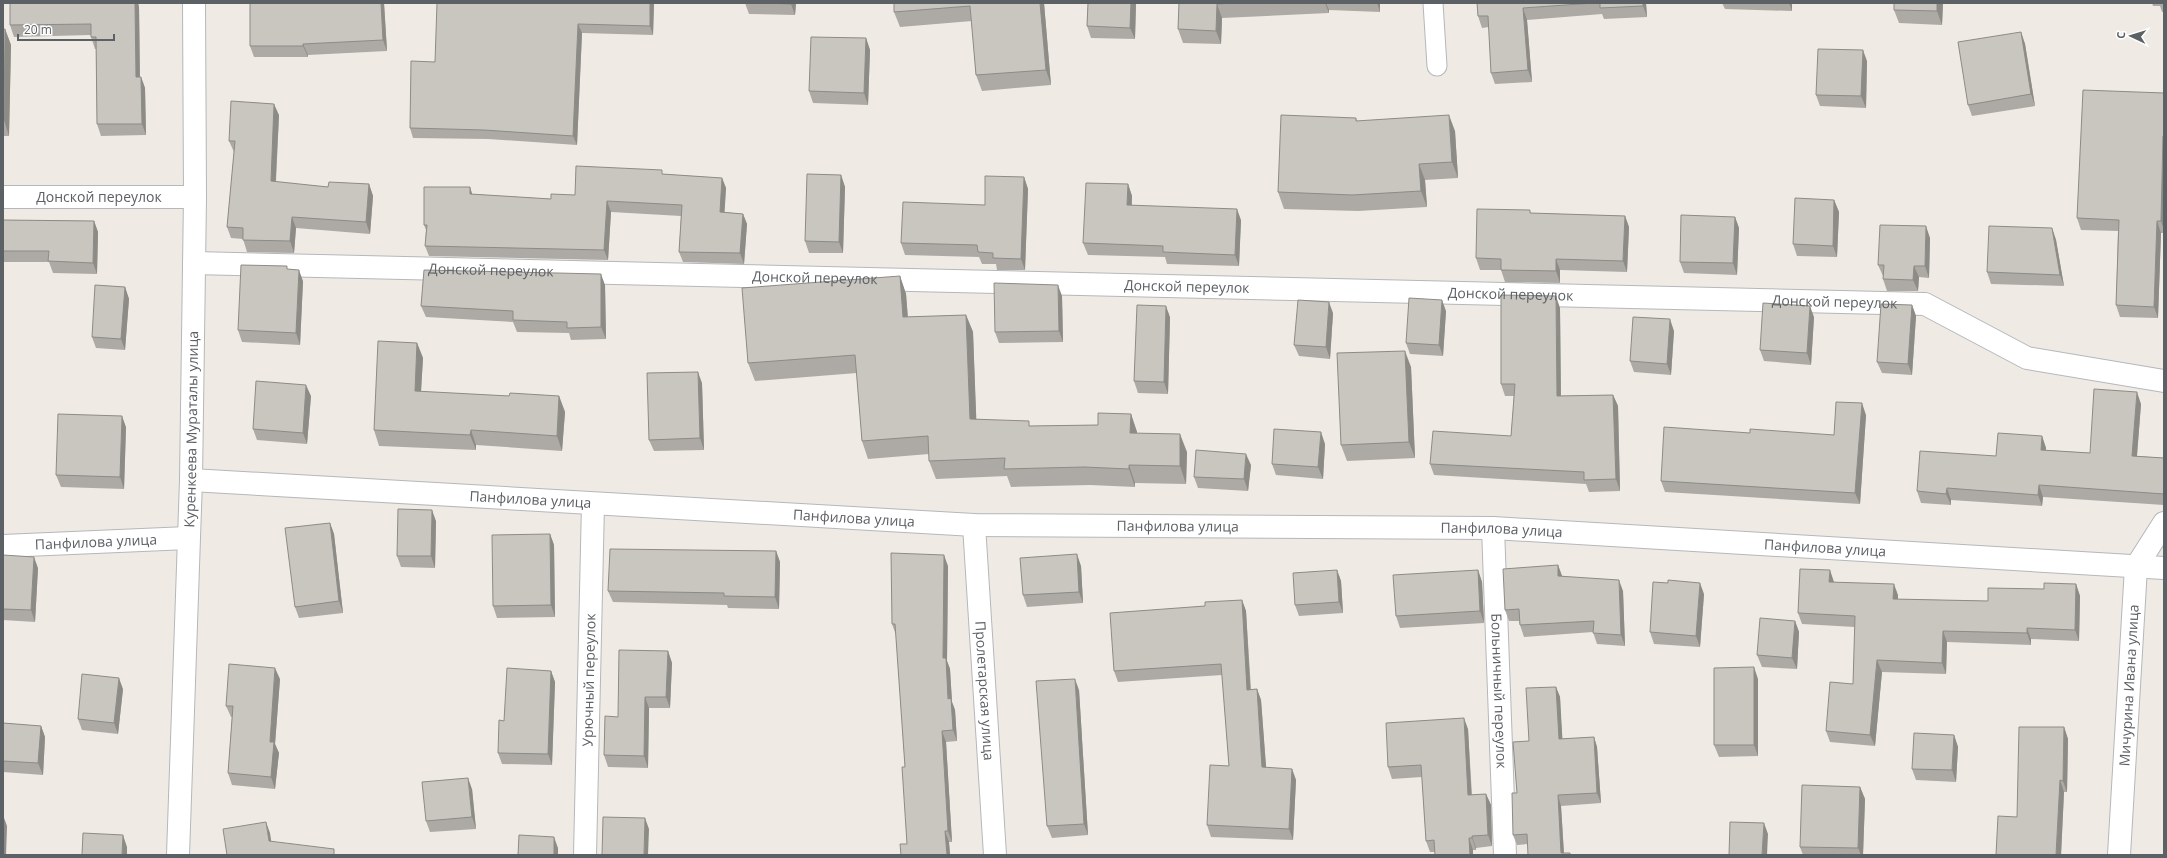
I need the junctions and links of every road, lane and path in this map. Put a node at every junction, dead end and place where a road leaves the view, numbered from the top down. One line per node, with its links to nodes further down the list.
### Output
1 (194, 3): 5 (street, Куренкеева Мураталы улица)
2 (1433, 3): 3 (lane)
3 (1437, 66)
4 (3, 197): 5 (street, Донской переулок)
5 (195, 197): 6 (street, Куренкеева Мураталы улица)
6 (194, 263): 7 (street, Донской переулок); 8 (street, Куренкеева Мураталы улица)
7 (2164, 381)
8 (191, 480): 9 (street, Панфилова улица); 13 (street, Куренкеева Мураталы улица)
9 (593, 504): 11 (street, Панфилова улица); 18 (street, Урючный переулок)
10 (2164, 523): 15 (street, Мичурина Ивана улица)
11 (974, 526): 12 (street, Панфилова улица); 19 (street, Пролетарская улица)
12 (1493, 528): 15 (street, Панфилова улица); 20 (street, Больничный переулок)
13 (188, 538): 14 (street, Панфилова улица); 17 (street, Куренкеева Мураталы улица)
14 (3, 546)
15 (2136, 567): 16 (street, Панфилова улица); 21 (street, Мичурина Ивана улица)
16 (2164, 568)
17 (178, 855)
18 (585, 855)
19 (995, 855)
20 (1505, 855)
21 (2119, 855)

